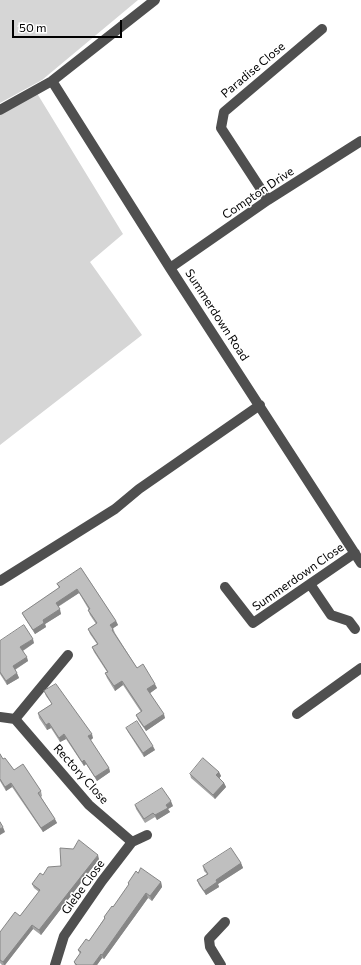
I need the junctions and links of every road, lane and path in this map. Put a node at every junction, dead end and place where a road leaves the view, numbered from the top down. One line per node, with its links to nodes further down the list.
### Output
1 (155, 0): 3 (street)
2 (322, 29): 6 (street, Paradise Close)
3 (52, 81): 4 (street); 7 (street, Summerdown Road)
4 (0, 110)
5 (361, 141): 6 (street, Compton Drive)
6 (268, 200): 7 (street, Compton Drive)
7 (170, 268): 8 (street, Summerdown Road)
8 (260, 405): 9 (street, Summerdown Road); 11 (street)
9 (355, 553): 10 (street, Summerdown Road); 12 (street, Summerdown Close)
10 (361, 563)
11 (0, 581)
12 (310, 584): 13 (street, Summerdown Close); 14 (street)
13 (225, 587)
14 (355, 629)
15 (68, 655): 19 (street)
16 (361, 668): 17 (street)
17 (297, 714)
18 (0, 717): 19 (street)
19 (15, 719): 21 (street, Rectory Close)
20 (147, 836): 21 (street)
21 (132, 842): 23 (street, Glebe Close)
22 (225, 922): 24 (street)
23 (55, 965)
24 (222, 965)

